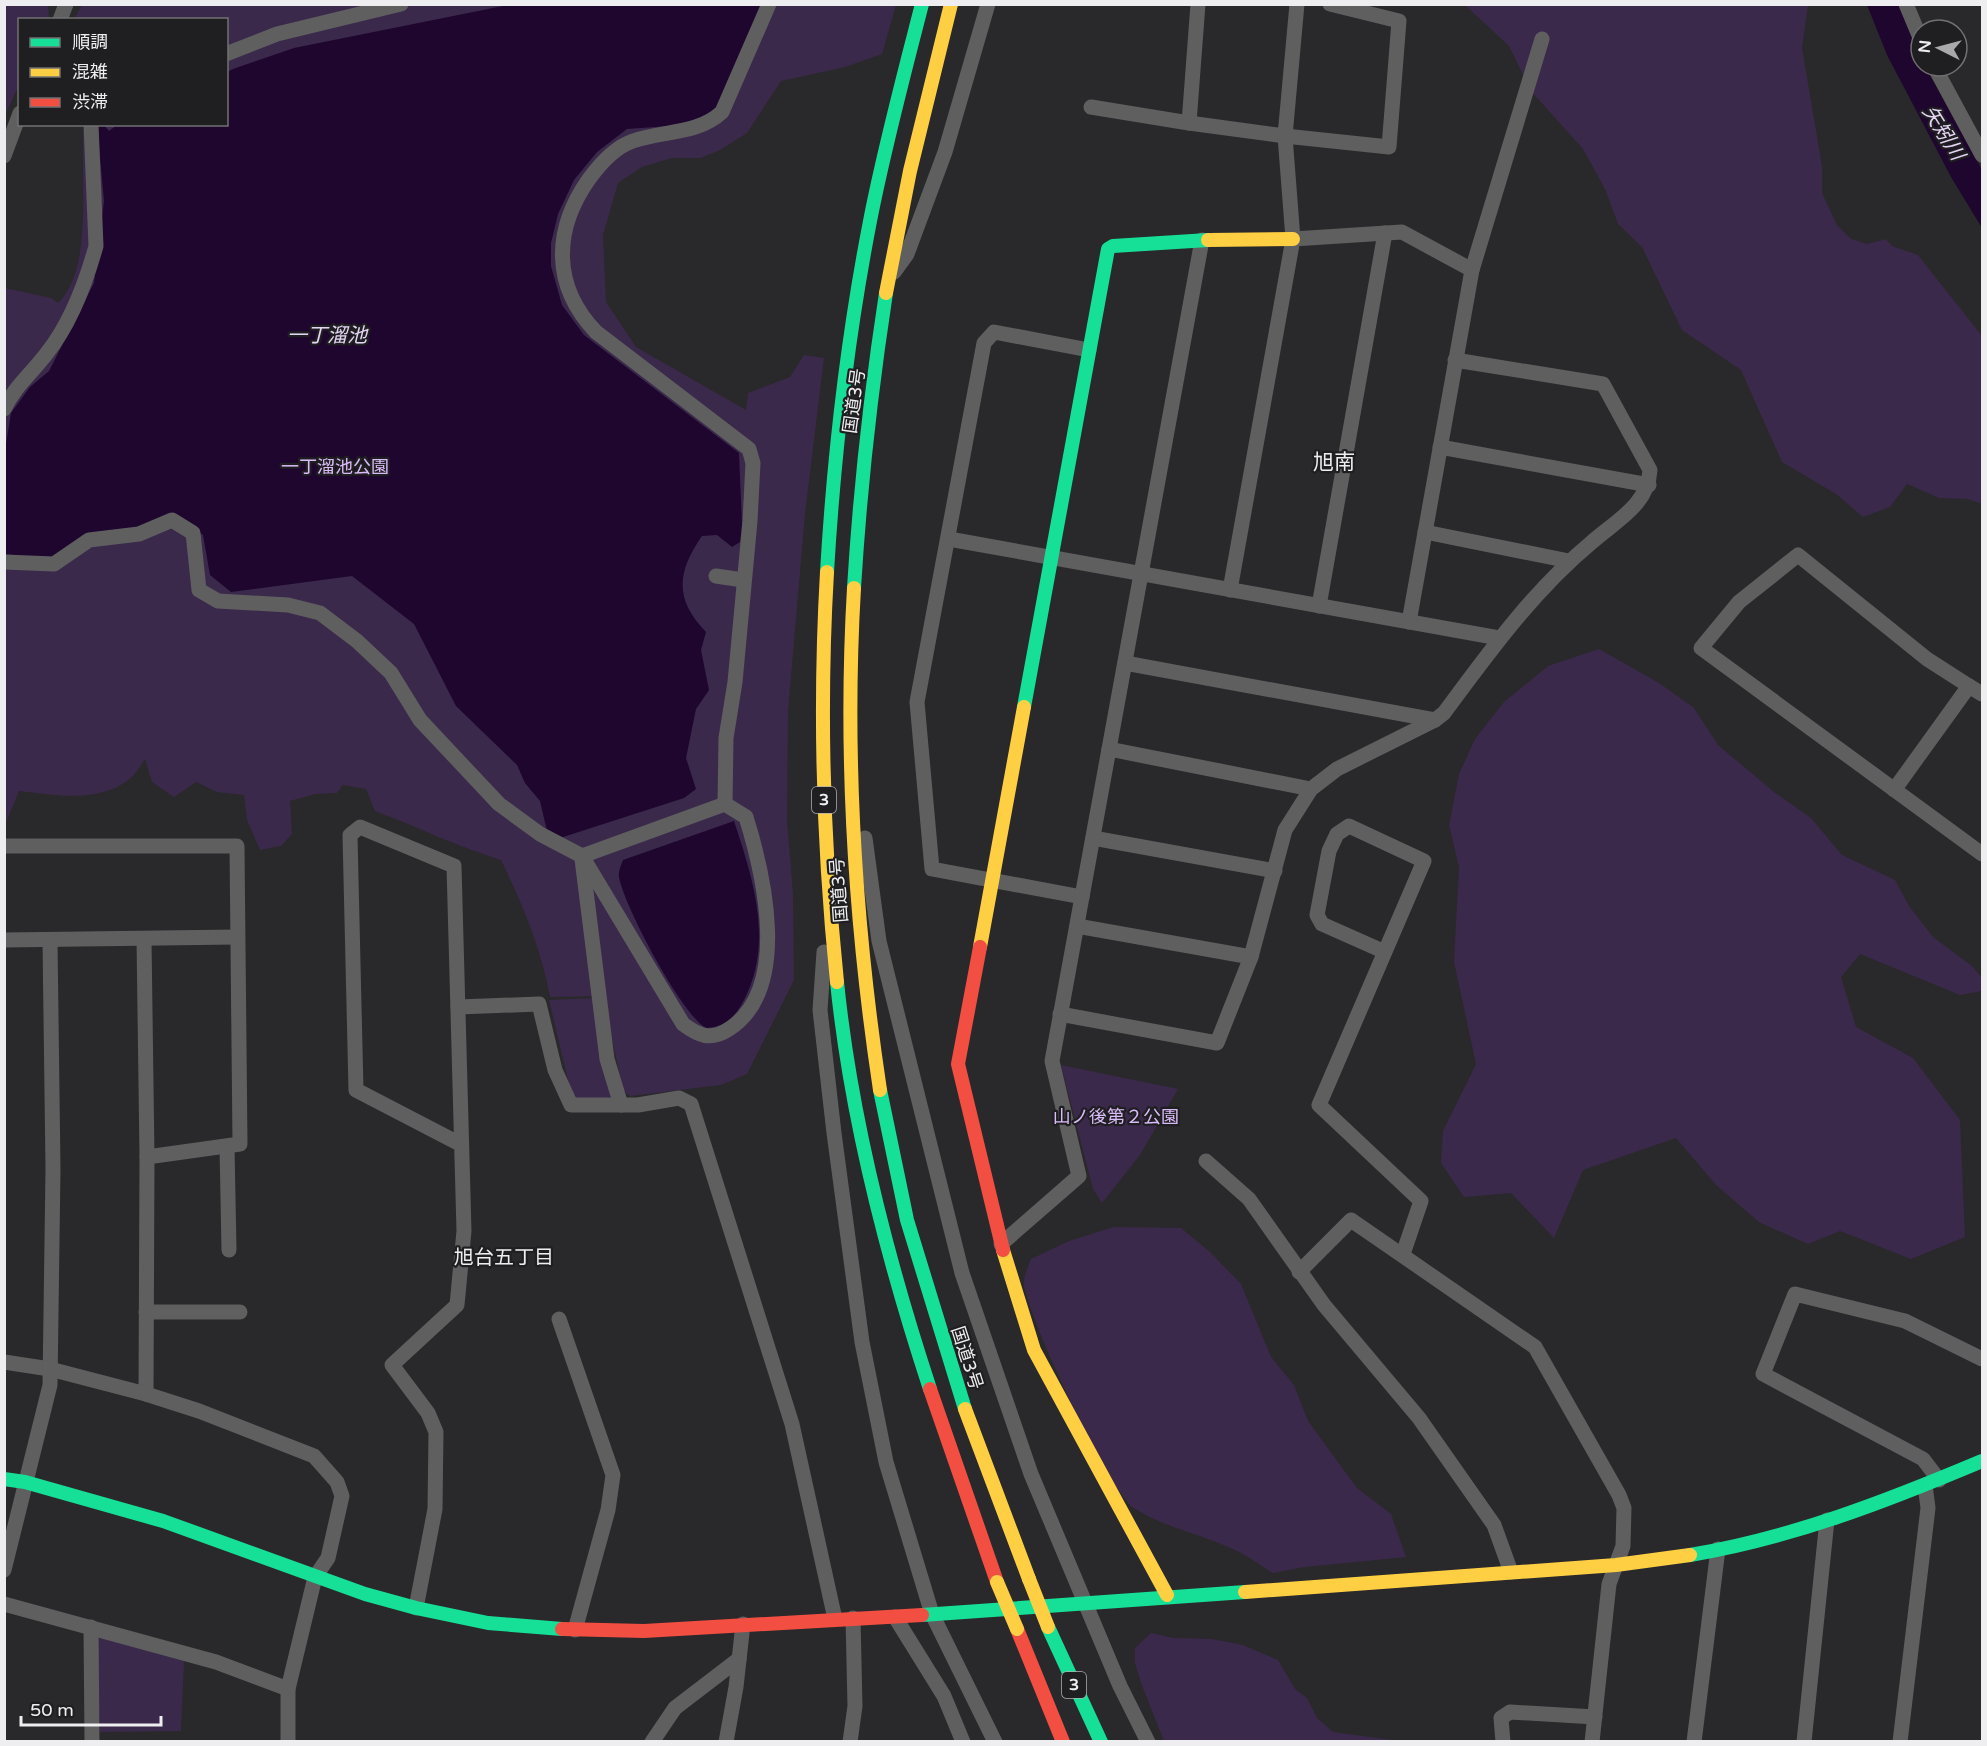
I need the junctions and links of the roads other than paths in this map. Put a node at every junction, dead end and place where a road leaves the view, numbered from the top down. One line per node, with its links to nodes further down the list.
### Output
1 (401, 4): 12 (street)
2 (769, 4): 38 (street)
3 (922, 4): 57 (main road, 国道3号 / 3)
4 (951, 4): 25 (main road, 国道3号 / 3)
5 (988, 4): 25 (street)
6 (1198, 4): 16 (street)
7 (1297, 4): 18 (street)
8 (1330, 4): 18 (street)
9 (1906, 4): 10 (street)
10 (1912, 18)
11 (1542, 39): 24 (street)
12 (228, 53)
13 (1941, 78): 19 (street)
14 (1091, 107): 16 (street)
15 (18, 118): 20 (street)
16 (1189, 123): 18 (street)
17 (91, 126): 28 (street)
18 (1286, 136): 22 (street)
19 (1983, 155)
20 (4, 156)
21 (1385, 233): 22 (street); 24 (street); 40 (street)
22 (1293, 239): 23 (main road); 39 (street)
23 (1202, 240): 26 (main road); 36 (street)
24 (1472, 270): 27 (street)
25 (888, 280): 46 (main road, 国道3号 / 3)
26 (1089, 350): 32 (street); 33 (main road)
27 (1455, 360): 29 (street); 30 (street)
28 (4, 409)
29 (1440, 447): 30 (street); 31 (street)
30 (1649, 485): 34 (street)
31 (1425, 532): 34 (street); 41 (street)
32 (950, 538): 33 (street); 56 (street)
33 (1050, 558): 36 (street); 56 (main road)
34 (1569, 561): 42 (street)
35 (4, 562): 54 (street)
36 (1140, 574): 39 (street); 43 (street)
37 (716, 576): 38 (street)
38 (743, 580): 50 (street)
39 (1230, 590): 40 (street)
40 (1318, 606): 41 (street)
41 (1409, 622): 42 (street)
42 (1499, 638): 45 (street)
43 (1125, 663): 45 (street); 47 (street)
44 (1976, 690): 49 (street); 49 (street)
45 (1435, 720): 48 (street)
46 (851, 736): 95 (street); 116 (main road, 国道3号 / 3, bridge)
47 (1109, 749): 48 (street); 51 (street)
48 (1311, 789): 55 (street)
49 (1894, 790): 53 (street)
50 (725, 804): 54 (street); 54 (street)
51 (1093, 838): 55 (street); 58 (street)
52 (4, 846): 60 (street)
53 (1983, 854)
54 (582, 856): 68 (street)
55 (1275, 871): 65 (street)
56 (992, 879): 58 (street); 73 (main road)
57 (828, 885): 98 (street); 115 (main road, 国道3号 / 3, bridge)
58 (1082, 897): 59 (street)
59 (1077, 926): 65 (street); 67 (street)
60 (237, 937): 61 (street); 70 (street)
61 (144, 939): 63 (street); 71 (street)
62 (4, 940): 63 (street)
63 (50, 940): 82 (street)
64 (1385, 952): 64 (street); 75 (street)
65 (1251, 957): 67 (street)
66 (458, 1007): 68 (street); 69 (street); 69 (street)
67 (1060, 1014): 73 (street)
68 (621, 1105): 101 (street)
69 (460, 1144): 97 (street)
70 (227, 1147): 71 (street); 74 (street)
71 (147, 1157): 77 (street)
72 (1206, 1161): 76 (street)
73 (1001, 1244): 94 (main road)
74 (229, 1250)
75 (1403, 1254): 76 (street); 90 (street)
76 (1299, 1272): 92 (street)
77 (146, 1312): 78 (street); 83 (street)
78 (240, 1312)
79 (560, 1319): 104 (street)
80 (1983, 1359): 87 (street)
81 (4, 1362): 82 (street)
82 (50, 1370): 83 (street); 86 (street)
83 (146, 1394): 93 (street)
84 (1983, 1461): 87 (main road)
85 (4, 1479): 86 (main road)
86 (25, 1482): 91 (street); 93 (main road)
87 (1932, 1482): 88 (main road); 122 (street)
88 (1827, 1520): 89 (main road); 121 (street)
89 (1718, 1550): 90 (main road); 120 (street)
90 (1616, 1565): 92 (main road); 107 (street)
91 (4, 1570)
92 (1511, 1572): 94 (main road)
93 (315, 1577): 97 (main road); 106 (street)
94 (1167, 1595): 95 (main road)
95 (1085, 1603): 98 (main road); 117 (street)
96 (4, 1604): 103 (street)
97 (416, 1608): 104 (main road)
98 (932, 1614): 99 (main road); 114 (street)
99 (895, 1617): 100 (main road); 113 (street)
100 (853, 1618): 101 (main road); 112 (street)
101 (835, 1619): 102 (main road)
102 (743, 1624): 104 (main road); 105 (street)
103 (91, 1627): 106 (street); 108 (street)
104 (575, 1630)
105 (739, 1659): 110 (street); 111 (street)
106 (288, 1689): 109 (street)
107 (1595, 1717): 118 (street); 119 (street)
108 (92, 1742)
109 (288, 1742)
110 (652, 1742)
111 (726, 1742)
112 (850, 1742)
113 (963, 1742)
114 (995, 1742)
115 (1063, 1742)
116 (1101, 1742)
117 (1148, 1742)
118 (1503, 1742)
119 (1592, 1742)
120 (1694, 1742)
121 (1804, 1742)
122 (1900, 1742)

